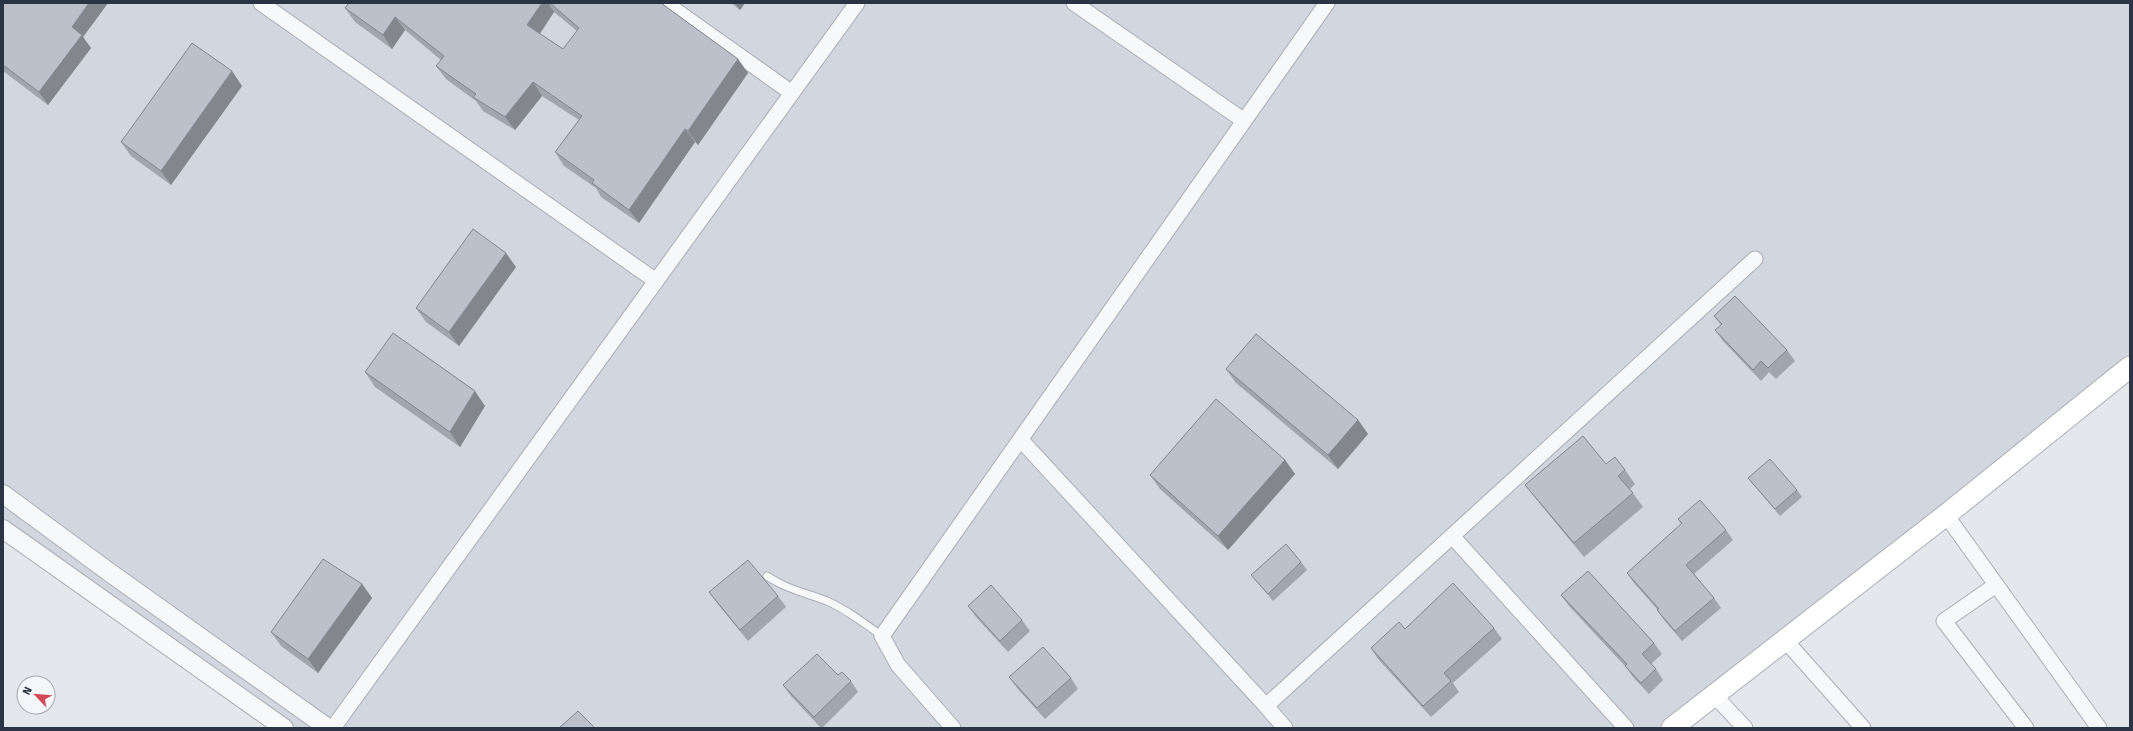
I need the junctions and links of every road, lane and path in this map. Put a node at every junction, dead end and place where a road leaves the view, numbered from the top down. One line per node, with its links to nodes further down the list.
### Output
1 (261, 3): 9 (street)
2 (665, 3): 6 (street)
3 (857, 3): 6 (street)
4 (1074, 3): 7 (street)
5 (1328, 3): 7 (street)
6 (792, 93): 9 (street)
7 (1243, 120): 11 (street)
8 (1755, 259): 15 (street)
9 (656, 281): 24 (street)
10 (2129, 371): 13 (main road)
11 (1021, 440): 18 (street); 21 (street)
12 (3, 494): 23 (street)
13 (1946, 515): 17 (street); 19 (main road)
14 (3, 529): 22 (street)
15 (1452, 536): 21 (street); 27 (street)
16 (767, 576): 18 (lane)
17 (1996, 585): 31 (street); 32 (street)
18 (882, 636): 25 (street)
19 (1785, 640): 20 (main road); 30 (street)
20 (1714, 695): 28 (main road); 29 (street)
21 (1266, 706): 26 (street)
22 (284, 728)
23 (328, 728)
24 (333, 728)
25 (954, 728)
26 (1285, 728)
27 (1626, 728)
28 (1672, 728)
29 (1745, 728)
30 (1863, 728)
31 (2026, 728)
32 (2099, 728)

